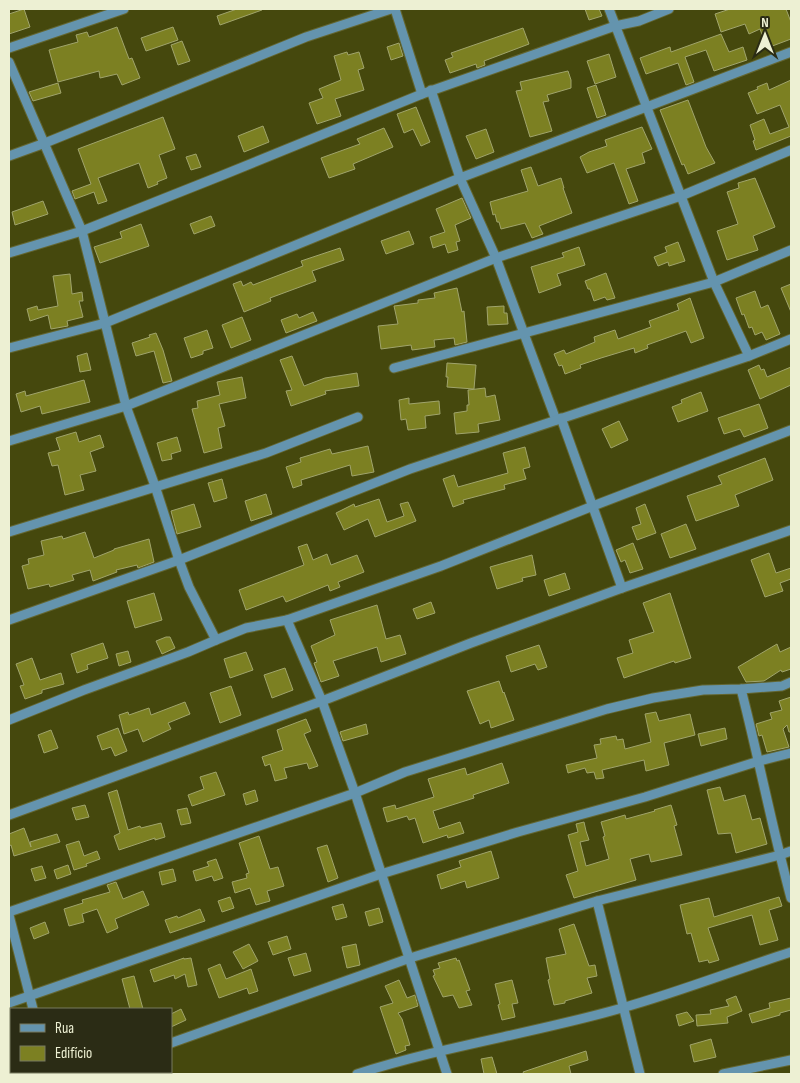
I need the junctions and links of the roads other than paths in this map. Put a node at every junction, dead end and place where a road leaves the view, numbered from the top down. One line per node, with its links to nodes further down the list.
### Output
1 (124, 9): 7 (street)
2 (391, 9): 12 (street)
3 (395, 9): 10 (street)
4 (609, 9): 6 (street)
5 (669, 9): 6 (street)
6 (615, 26): 10 (street); 11 (street)
7 (9, 48)
8 (791, 52): 11 (street)
9 (9, 62): 12 (street)
10 (427, 92): 15 (street); 17 (street)
11 (646, 106): 15 (street); 16 (street)
12 (45, 143): 14 (street); 17 (street)
13 (791, 150): 16 (street)
14 (9, 156)
15 (460, 178): 20 (street); 22 (street)
16 (681, 196): 20 (street); 21 (street)
17 (82, 230): 19 (street); 22 (street)
18 (791, 250): 21 (street)
19 (9, 253)
20 (496, 258): 23 (street); 28 (street)
21 (714, 282): 23 (street); 26 (street)
22 (105, 323): 25 (street); 28 (street)
23 (525, 332): 27 (street); 30 (street)
24 (791, 339): 26 (street)
25 (9, 348)
26 (749, 356): 30 (street)
27 (394, 368)
28 (126, 406): 32 (street); 33 (street)
29 (358, 417): 33 (street)
30 (558, 419): 34 (street); 37 (street)
31 (791, 430): 34 (street)
32 (9, 441)
33 (155, 486): 36 (street); 37 (street)
34 (592, 506): 38 (street); 40 (street)
35 (791, 530): 38 (street)
36 (9, 532)
37 (179, 560): 39 (street); 41 (street)
38 (622, 588): 44 (street)
39 (9, 620)
40 (287, 620): 41 (street); 44 (street)
41 (216, 640): 45 (street)
42 (791, 682): 43 (street)
43 (742, 689): 47 (street); 48 (street)
44 (322, 701): 48 (street); 49 (street)
45 (9, 720)
46 (791, 753): 47 (street)
47 (759, 761): 51 (street); 52 (street)
48 (355, 793): 52 (street); 55 (street)
49 (9, 815)
50 (791, 850): 51 (street)
51 (780, 855): 53 (street); 54 (street)
52 (381, 874): 57 (street); 58 (street)
53 (791, 898)
54 (597, 901): 57 (street); 61 (street)
55 (9, 913): 58 (street)
56 (791, 952): 61 (street)
57 (410, 958): 62 (street); 63 (street)
58 (29, 996): 59 (street); 60 (street)
59 (9, 1003)
60 (33, 1008)
61 (623, 1008): 63 (street); 67 (street)
62 (172, 1043)
63 (441, 1051): 65 (street); 66 (street)
64 (791, 1060): 68 (street)
65 (357, 1074)
66 (447, 1074)
67 (640, 1074)
68 (722, 1074)

